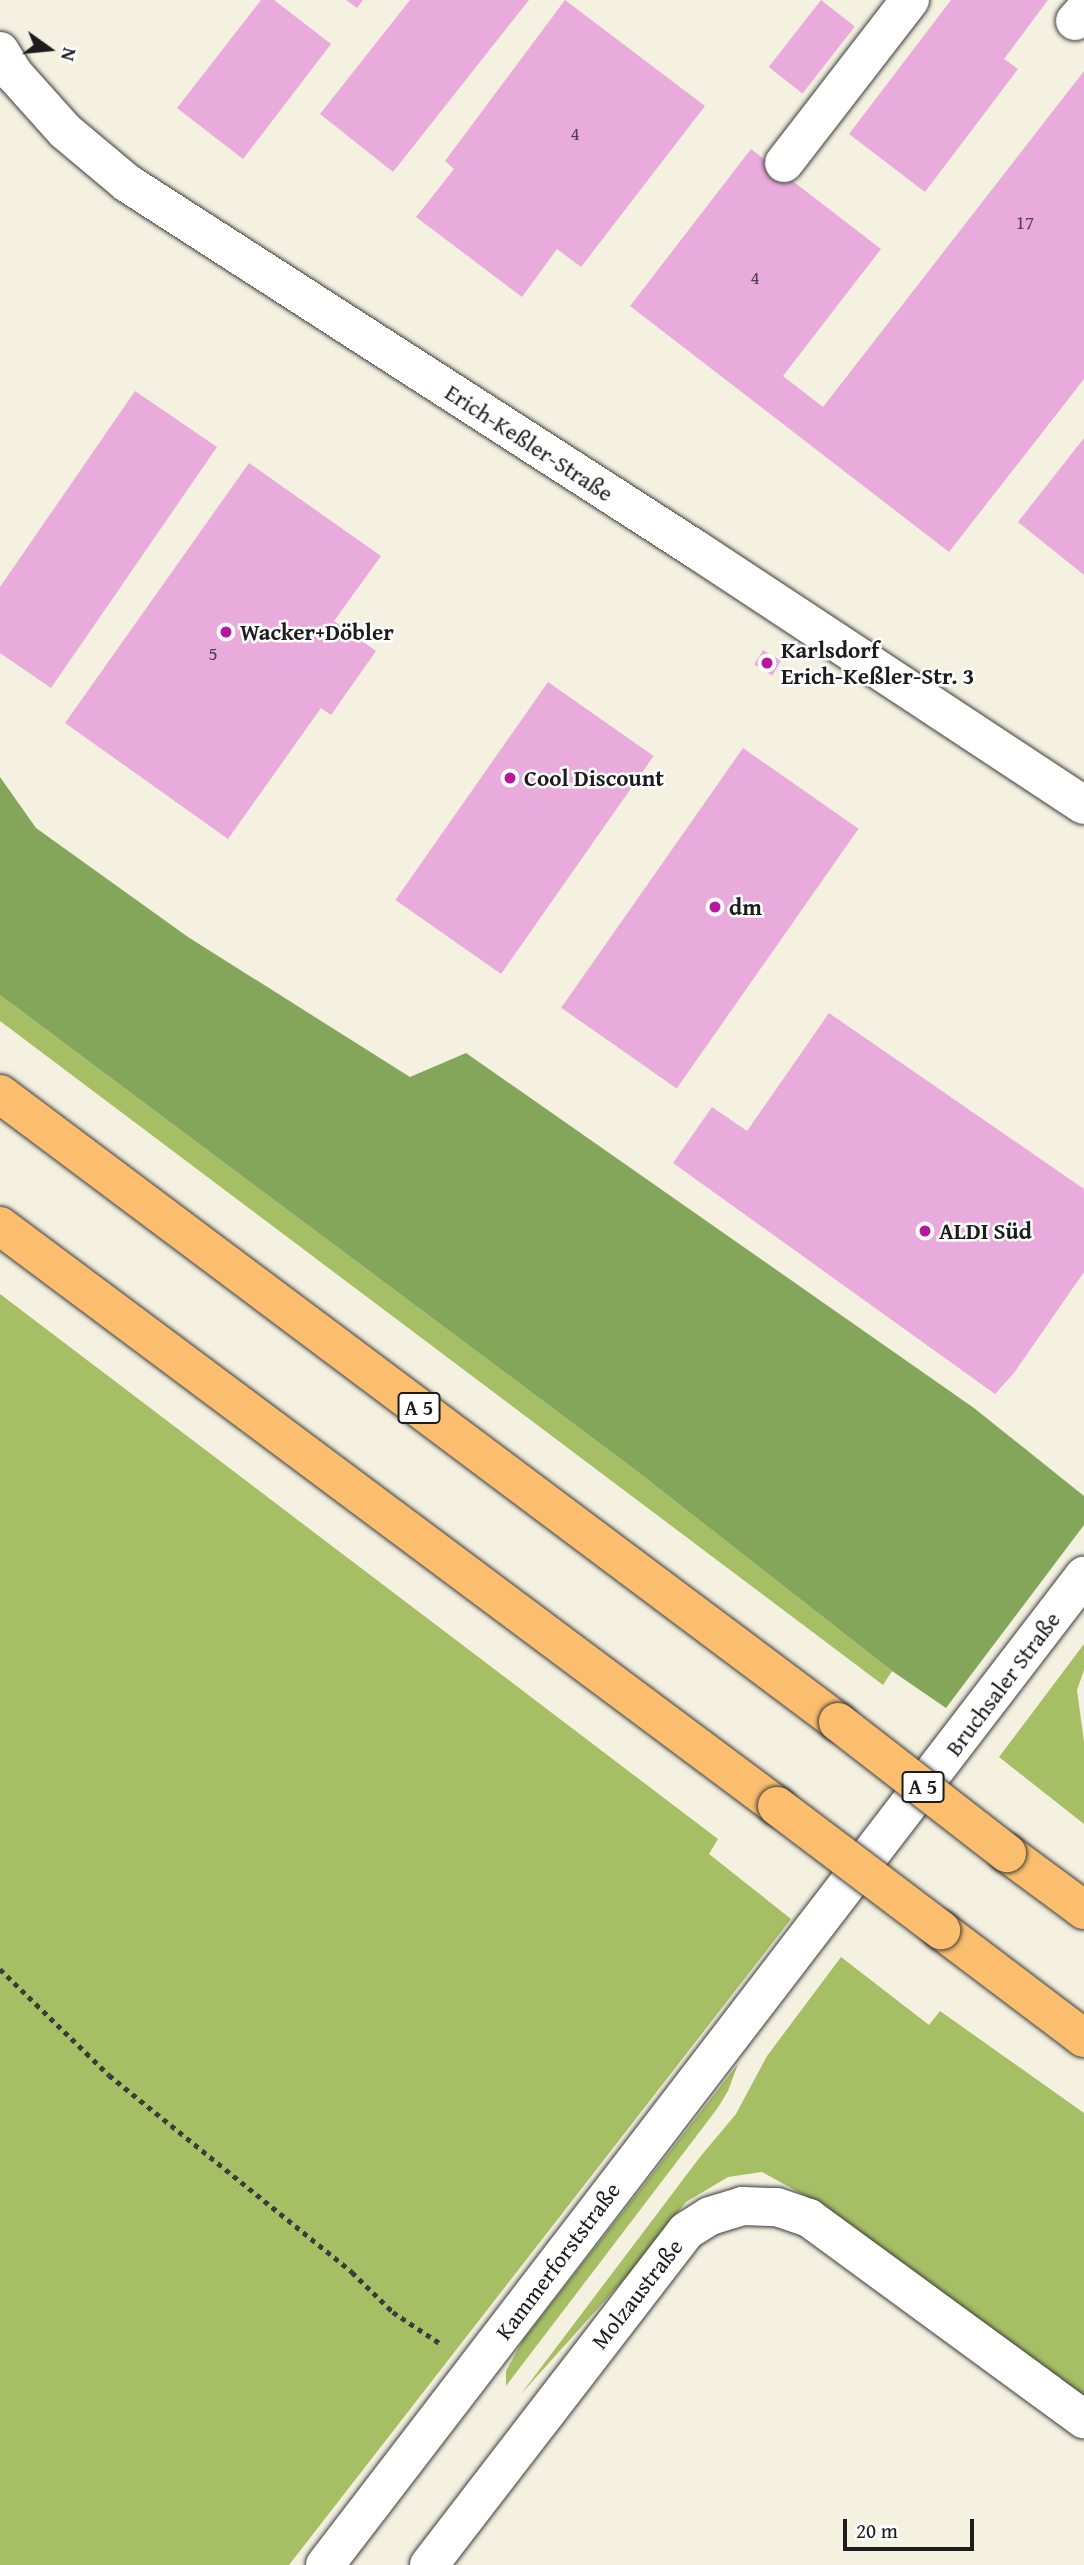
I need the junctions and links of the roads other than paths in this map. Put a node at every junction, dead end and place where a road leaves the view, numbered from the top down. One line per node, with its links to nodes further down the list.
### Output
1 (910, 0): 3 (street)
2 (0, 51): 4 (street, Erich-Keßler-Straße)
3 (785, 163)
4 (1084, 805)
5 (0, 1094): 8 (highway, A 5, bridge)
6 (0, 1226): 10 (highway, bridge)
7 (1084, 1576): 9 (street, Bruchsaler Straße)
8 (1084, 1910)
9 (791, 1956): 12 (street, Kammerforststraße)
10 (1084, 2038)
11 (1084, 2419): 13 (street, Molzaustraße)
12 (325, 2565)
13 (429, 2565)

